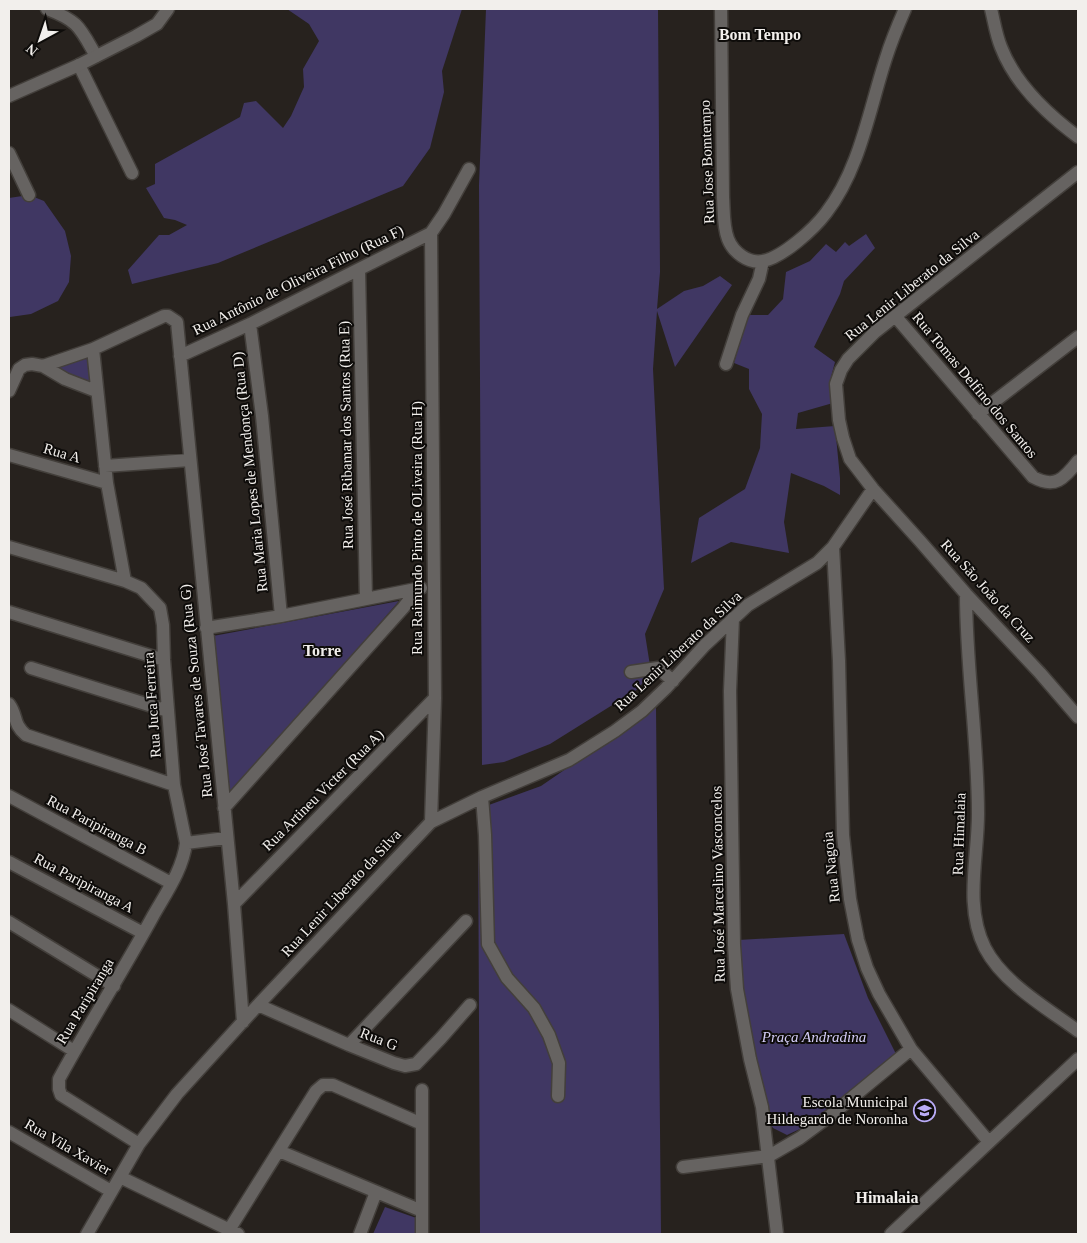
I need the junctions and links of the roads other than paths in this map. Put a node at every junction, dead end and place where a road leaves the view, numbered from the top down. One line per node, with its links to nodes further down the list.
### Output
1 (47, 9): 6 (street)
2 (168, 9): 7 (street)
3 (721, 9): 17 (street, Rua Jose Bomtempo)
4 (905, 9): 17 (street)
5 (991, 9): 10 (street)
6 (61, 11): 7 (street)
7 (96, 56): 8 (street)
8 (79, 64): 9 (street); 14 (street)
9 (9, 96)
10 (1078, 137)
11 (9, 152): 15 (street)
12 (468, 169): 16 (street)
13 (1078, 172): 19 (street, Rua Lenir Liberato da Silva)
14 (132, 173)
15 (29, 195)
16 (431, 233): 18 (street, Rua Antônio de Oliveira Filho (Rua F)); 39 (street, Rua Raimundo Pinto de OLiveira (Rua H))
17 (763, 262): 24 (street)
18 (359, 270): 20 (street, Rua Antônio de Oliveira Filho (Rua F)); 42 (street, Rua José Ribamar dos Santos (Rua E))
19 (896, 317): 29 (street, Rua Tomas Delfino dos Santos); 35 (street, Rua Lenir Liberato da Silva)
20 (250, 324): 23 (street, Rua Antônio de Oliveira Filho (Rua F)); 44 (street, Rua Maria Lopes de Mendonça (Rua D))
21 (1078, 337): 29 (street)
22 (93, 349): 23 (street, Rua José Tavares de Souza (Rua G)); 25 (street); 28 (street)
23 (180, 356): 31 (street, Rua José Tavares de Souza (Rua G))
24 (726, 364)
25 (38, 365): 26 (street); 28 (street)
26 (12, 372): 27 (street)
27 (9, 391)
28 (96, 391): 33 (street)
29 (978, 414): 32 (street, Rua Tomas Delfino dos Santos)
30 (9, 455): 34 (street, Rua A)
31 (190, 460): 33 (street); 46 (street, Rua José Tavares de Souza (Rua G))
32 (1078, 461)
33 (105, 466): 34 (street)
34 (107, 483): 38 (street)
35 (873, 488): 37 (street, Rua Lenir Liberato da Silva); 41 (street, Rua São João da Cruz)
36 (9, 547): 38 (street, Rua Juca Ferreira)
37 (833, 547): 45 (street, Rua Lenir Liberato da Silva); 75 (street, Rua Nagoia)
38 (125, 581): 47 (street, Rua Juca Ferreira)
39 (434, 586): 40 (street); 51 (street, Rua Raimundo Pinto de OLiveira (Rua H))
40 (418, 589): 42 (street); 58 (street)
41 (966, 594): 54 (street, Rua São João da Cruz); 73 (street, Rua Himalaia)
42 (366, 599): 44 (street)
43 (9, 612): 47 (street)
44 (281, 616): 46 (street)
45 (734, 618): 50 (street, Rua Lenir Liberato da Silva); 85 (street, Rua José Marcelino Vasconcelos)
46 (206, 628): 58 (street, Rua José Tavares de Souza (Rua G))
47 (164, 660): 53 (street, Rua Juca Ferreira)
48 (30, 668): 53 (street)
49 (631, 672): 50 (street)
50 (673, 681): 57 (street, Rua Lenir Liberato da Silva)
51 (435, 698): 59 (street, Rua Raimundo Pinto de OLiveira (Rua H)); 64 (street, Rua Artineu Victer (Rua A))
52 (9, 704): 55 (street)
53 (168, 711): 55 (street, Rua Juca Ferreira)
54 (1078, 717)
55 (174, 785): 61 (street, Rua Juca Ferreira)
56 (9, 796): 63 (street, Rua Paripiranga B)
57 (482, 797): 59 (street, Rua Lenir Liberato da Silva); 79 (street)
58 (224, 808): 60 (street, Rua José Tavares de Souza (Rua G))
59 (430, 822): 70 (street, Rua Lenir Liberato da Silva)
60 (226, 838): 61 (street); 64 (street, Rua José Tavares de Souza (Rua G))
61 (186, 842): 63 (street, Rua Paripiranga)
62 (9, 862): 67 (street, Rua Paripiranga A)
63 (171, 883): 67 (street, Rua Paripiranga)
64 (234, 904): 72 (street, Rua José Tavares de Souza (Rua G))
65 (466, 921): 74 (street)
66 (9, 922): 68 (street)
67 (143, 933): 68 (street, Rua Paripiranga)
68 (114, 986): 76 (street, Rua Paripiranga)
69 (470, 1004): 74 (street, Rua G)
70 (258, 1005): 72 (street, Rua Lenir Liberato da Silva); 74 (street, Rua G)
71 (9, 1010): 76 (street)
72 (243, 1022): 83 (street, Rua Lenir Liberato da Silva)
73 (1078, 1031)
74 (349, 1045)
75 (911, 1048): 82 (street, Rua Nagoia); 85 (street)
76 (74, 1051): 83 (street, Rua Paripiranga)
77 (1078, 1059): 82 (street)
78 (422, 1090): 80 (street)
79 (558, 1096)
80 (422, 1124): 84 (street); 90 (street)
81 (9, 1132): 88 (street, Rua Vila Xavier)
82 (989, 1142): 92 (street)
83 (139, 1144): 87 (street, Rua Lenir Liberato da Silva)
84 (279, 1151): 89 (street); 91 (street)
85 (769, 1156): 86 (street); 96 (street, Rua José Marcelino Vasconcelos)
86 (683, 1167)
87 (120, 1177): 88 (street, Rua Lenir Liberato da Silva); 91 (street)
88 (112, 1191): 93 (street, Rua Lenir Liberato da Silva)
89 (376, 1192): 90 (street); 94 (street)
90 (422, 1211): 95 (street)
91 (234, 1232)
92 (896, 1233)
93 (87, 1234)
94 (360, 1234)
95 (422, 1234)
96 (778, 1234)

